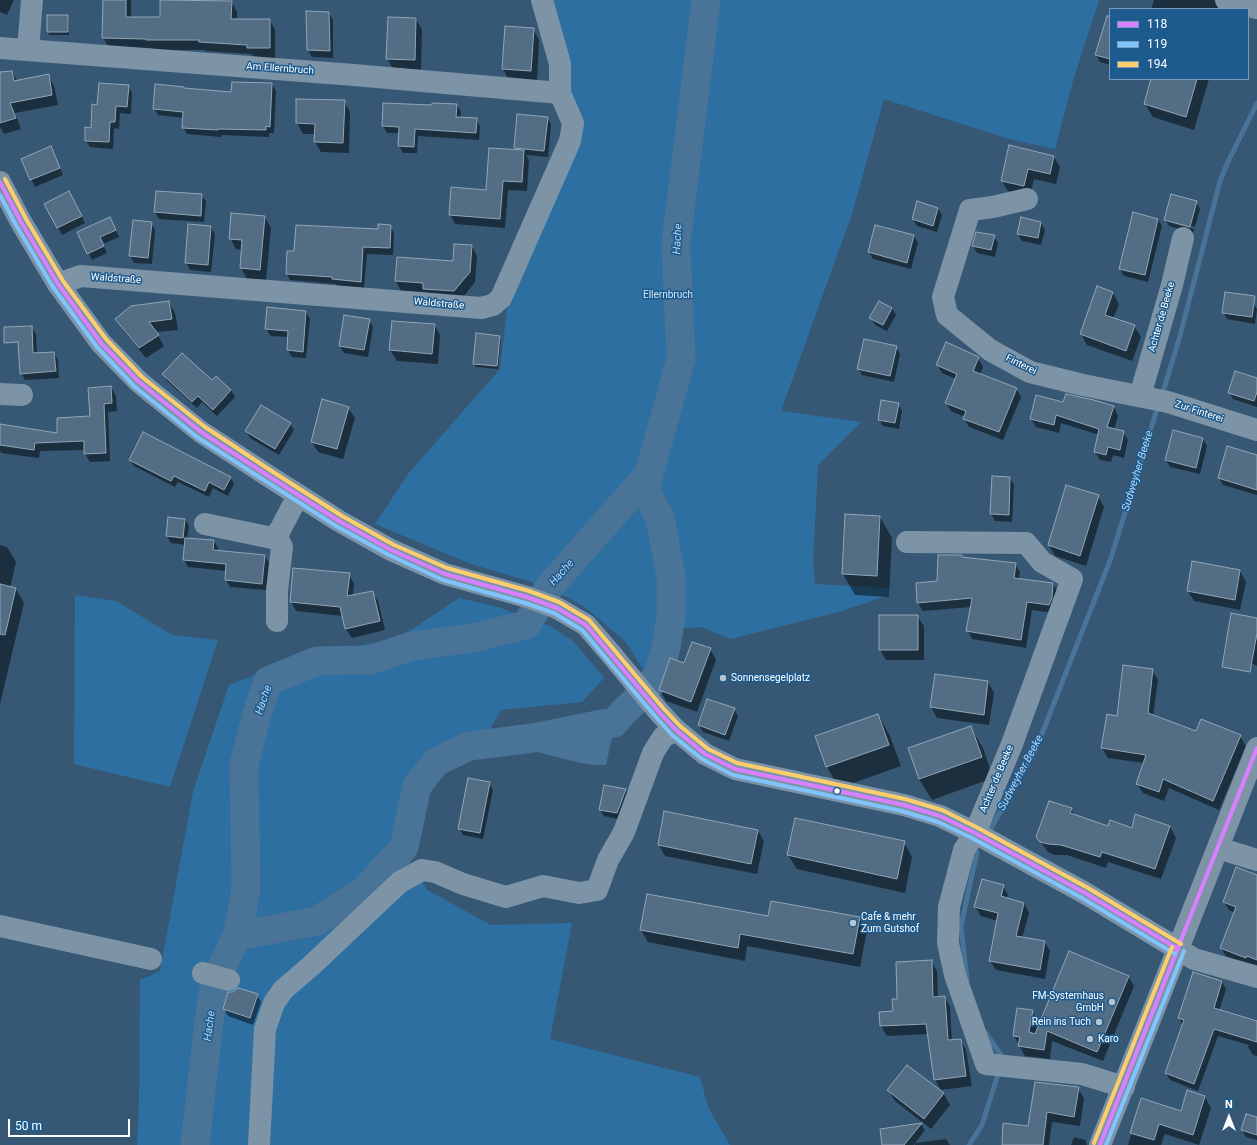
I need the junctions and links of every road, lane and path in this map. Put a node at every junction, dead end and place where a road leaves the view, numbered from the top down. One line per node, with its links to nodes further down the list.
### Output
1 (32, 0): 6 (street)
2 (542, 0): 7 (street, Waldstraße)
3 (1226, 0): 4 (street)
4 (1257, 8)
5 (0, 48): 6 (street, Am Ellernbruch)
6 (28, 50): 7 (street, Am Ellernbruch)
7 (560, 93): 11 (street, Waldstraße)
8 (0, 182): 11 (street)
9 (1027, 199): 14 (street, Finterei)
10 (1183, 238): 14 (street, Achter de Beeke)
11 (58, 284): 16 (street)
12 (0, 394): 13 (street)
13 (22, 395)
14 (1140, 396): 15 (street, Zur Finterei)
15 (1257, 430)
16 (300, 496): 18 (street); 21 (street)
17 (205, 524): 18 (street)
18 (276, 534): 20 (street)
19 (907, 542): 23 (street, Achter de Beeke)
20 (277, 621)
21 (676, 730): 23 (street); 33 (street)
22 (1257, 748): 24 (street)
23 (974, 833): 27 (street); 32 (street, Achter de Beeke)
24 (1218, 848): 25 (street); 27 (street)
25 (1257, 860)
26 (0, 926): 28 (street)
27 (1178, 949): 30 (street); 32 (street)
28 (151, 958)
29 (203, 973): 31 (street)
30 (1257, 978)
31 (229, 980)
32 (1124, 1087): 34 (street)
33 (259, 1145)
34 (1100, 1145)

